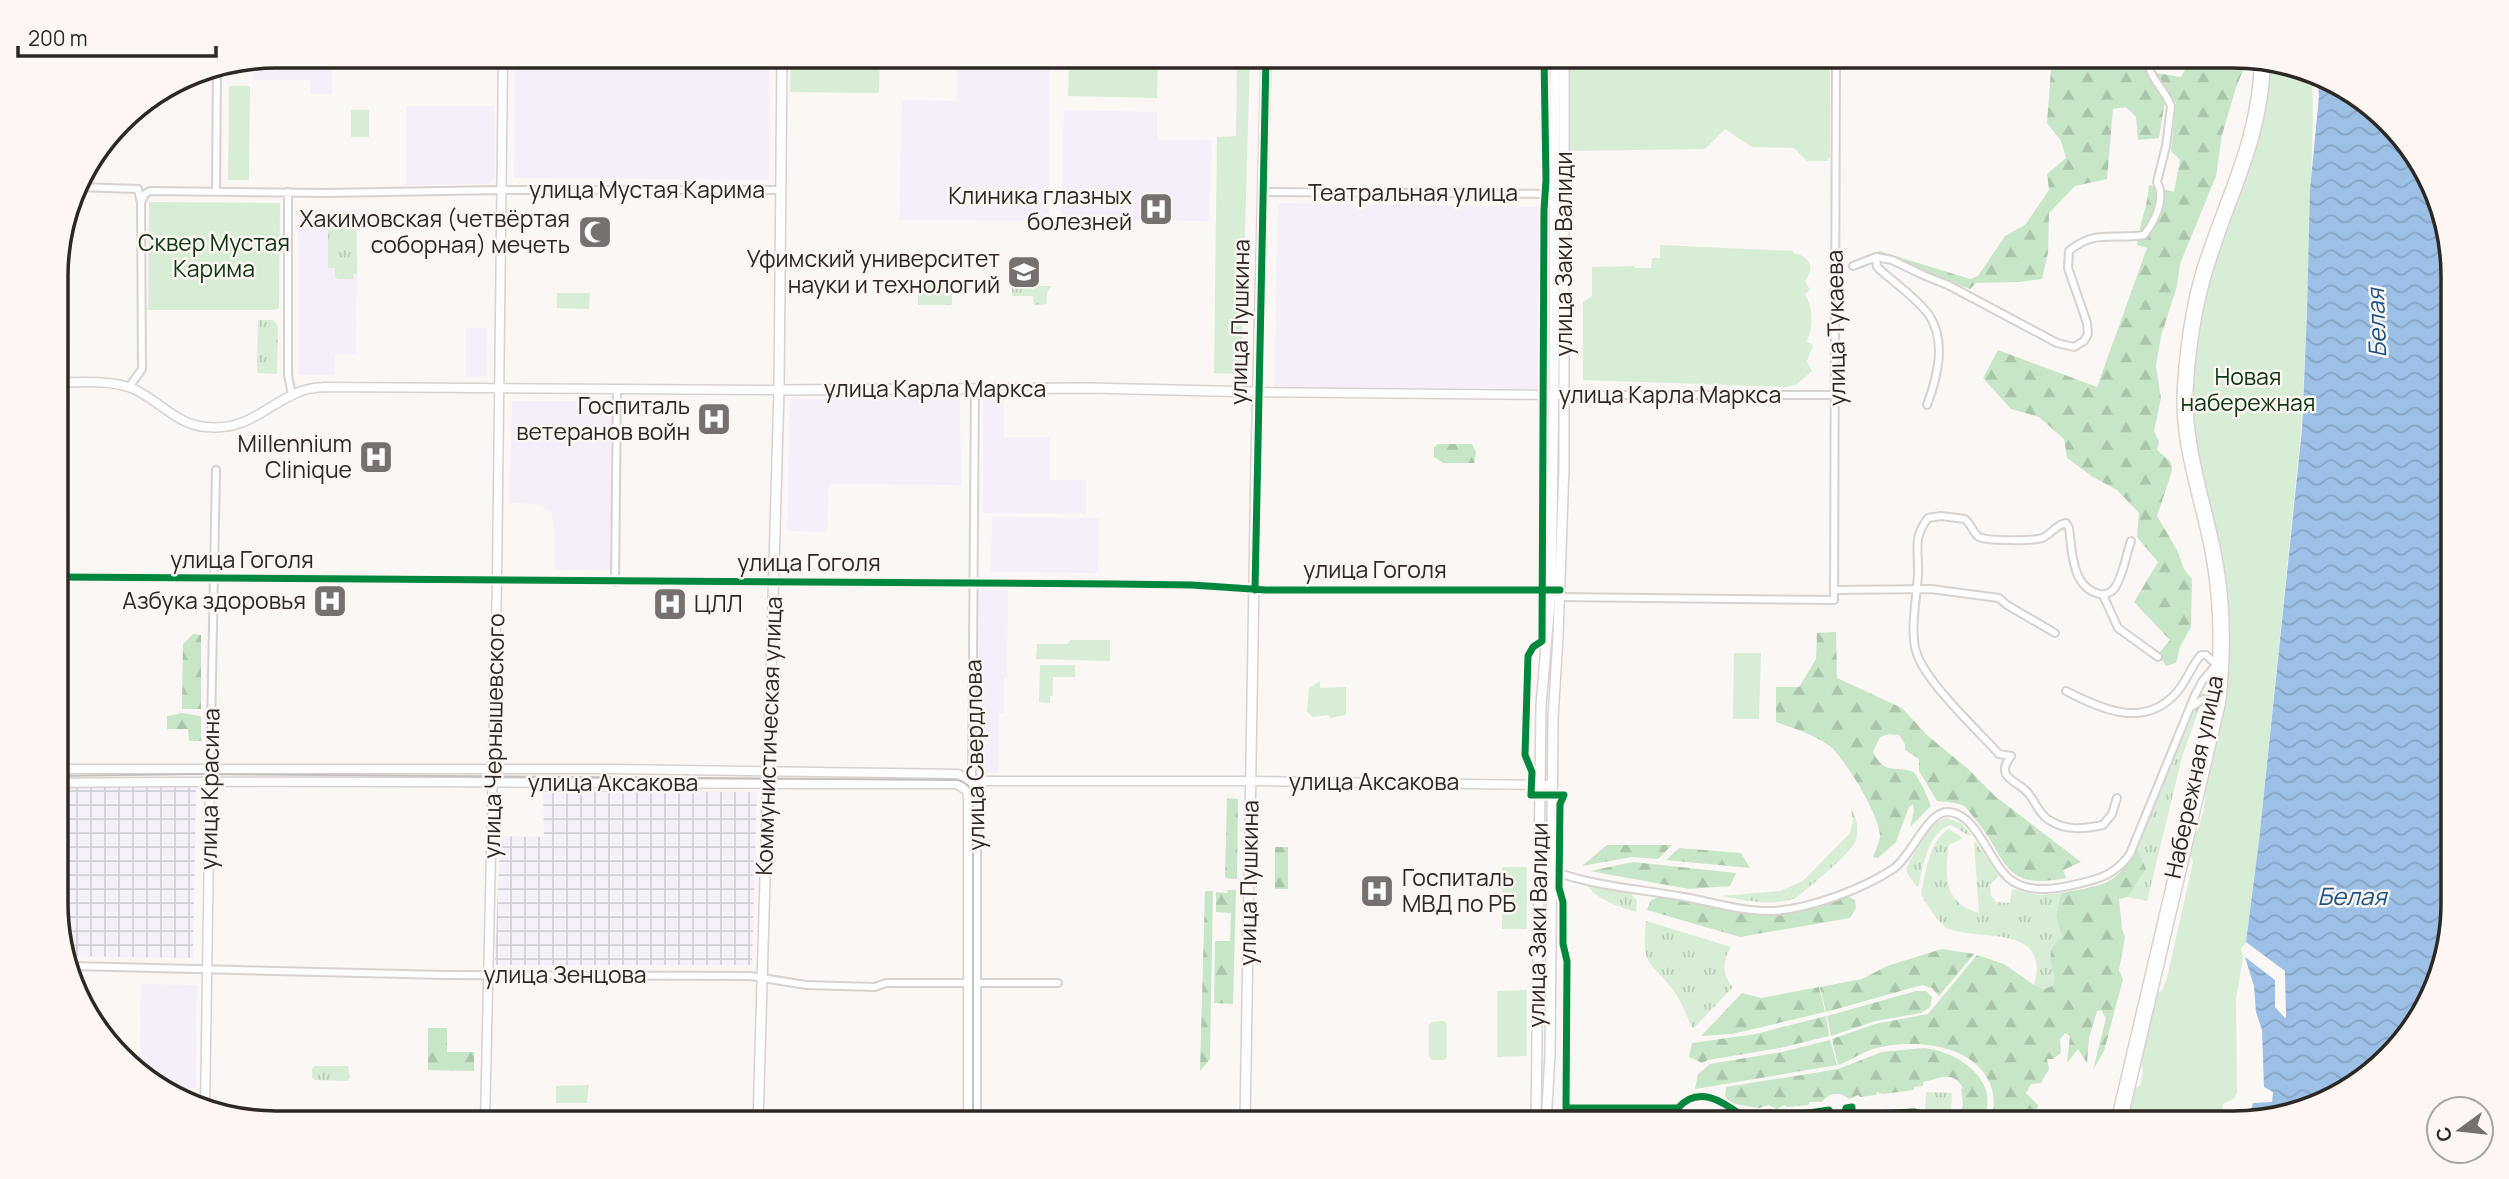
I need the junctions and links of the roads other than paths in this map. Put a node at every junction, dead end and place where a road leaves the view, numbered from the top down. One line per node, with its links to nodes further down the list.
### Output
1 (503, 68): 13 (street, улица Чернышевского)
2 (782, 68): 14 (main road, Коммунистическая улица)
3 (1266, 68): 17 (main road, улица Пушкина)
4 (1555, 68): 18 (main road, улица Заки Валиди)
5 (1564, 68): 18 (main road, улица Заки Валиди)
6 (1836, 68): 31 (street, улица Тукаева)
7 (2150, 68): 20 (street)
8 (2258, 70): 11 (street, Набережная улица)
9 (2265, 71): 11 (street, Набережная улица)
10 (217, 77): 15 (street)
11 (2250, 147): 35 (street, Набережная улица)
12 (89, 187): 19 (street)
13 (501, 190): 14 (street, улица Мустая Карима); 16 (street, улица Мустая Карима); 24 (street, улица Чернышевского)
14 (781, 190): 27 (main road, Коммунистическая улица)
15 (216, 191): 16 (street, улица Мустая Карима); 19 (street, улица Мустая Карима)
16 (288, 192): 29 (street)
17 (1262, 192): 18 (street, Театральная улица); 28 (main road, улица Пушкина)
18 (1559, 194): 30 (main road, улица Заки Валиди)
19 (142, 203): 23 (street)
20 (1876, 257): 21 (street); 32 (street)
21 (1853, 266)
22 (69, 382): 23 (street, улица Карла Маркса)
23 (129, 387): 29 (street, улица Карла Маркса)
24 (498, 388): 26 (street, улица Карла Маркса); 29 (street, улица Карла Маркса); 38 (street, улица Чернышевского)
25 (975, 388): 27 (main road, улица Карла Маркса); 28 (main road, улица Карла Маркса); 41 (street, улица Свердлова)
26 (617, 389): 27 (street, улица Карла Маркса); 39 (street)
27 (779, 390): 40 (main road, Коммунистическая улица)
28 (1257, 392): 30 (street, улица Карла Маркса); 42 (main road, улица Пушкина)
29 (292, 395)
30 (1559, 395): 31 (street, улица Карла Маркса); 45 (main road, улица Заки Валиди)
31 (1835, 395): 43 (street, улица Тукаева)
32 (1927, 405)
33 (216, 470): 37 (street, улица Красина)
34 (2131, 541): 46 (street)
35 (2214, 556): 50 (street, Набережная улица); 52 (street, Набережная улица)
36 (69, 577): 37 (street, улица Гоголя)
37 (213, 579): 38 (street, улица Гоголя); 54 (street, улица Красина)
38 (497, 580): 39 (street, улица Гоголя); 56 (street, улица Чернышевского)
39 (615, 582): 40 (street, улица Гоголя)
40 (773, 582): 41 (street, улица Гоголя); 57 (main road, Коммунистическая улица)
41 (973, 583): 42 (street, улица Гоголя); 61 (street, улица Свердлова)
42 (1255, 590): 45 (street, улица Гоголя); 59 (main road, улица Пушкина)
43 (1836, 590): 44 (street); 47 (street, улица Тукаева)
44 (1916, 590): 46 (street); 48 (street); 67 (street)
45 (1557, 592): 47 (street, улица Гоголя); 64 (main road, улица Заки Валиди); 66 (main road, улица Заки Валиди)
46 (2103, 594): 49 (street)
47 (1834, 600)
48 (2055, 633)
49 (2158, 657)
50 (2217, 663): 51 (street); 52 (street, Набережная улица); 53 (street)
51 (2066, 691)
52 (2218, 703): 53 (street); 79 (street, Набережная улица); 80 (street, Набережная улица)
53 (2187, 717): 69 (street)
54 (211, 768): 55 (street); 56 (street); 58 (street, улица Красина)
55 (68, 769)
56 (493, 769): 57 (street); 60 (street, улица Чернышевского)
57 (768, 772): 61 (street); 65 (main road, Коммунистическая улица)
58 (210, 781): 60 (street, улица Аксакова); 62 (street, улица Аксакова); 71 (street, улица Красина)
59 (1251, 781): 61 (street, улица Аксакова); 64 (street, улица Аксакова); 85 (main road, улица Пушкина)
60 (493, 782): 65 (street, улица Аксакова); 72 (street, улица Чернышевского)
61 (972, 782): 63 (street, улица Аксакова); 74 (street, улица Свердлова)
62 (68, 783)
63 (957, 784): 65 (street, улица Аксакова); 74 (street, улица Свердлова)
64 (1540, 784): 66 (street, улица Аксакова); 68 (main road, улица Заки Валиди)
65 (768, 785): 73 (main road, Коммунистическая улица)
66 (1553, 785): 69 (main road, улица Заки Валиди)
67 (2117, 798)
68 (1539, 865): 69 (street); 77 (main road, улица Заки Валиди)
69 (1552, 871): 78 (main road, улица Заки Валиди)
70 (79, 966): 71 (street, улица Зенцова)
71 (207, 970): 72 (street, улица Зенцова); 76 (street, улица Красина)
72 (488, 975): 73 (street, улица Зенцова); 81 (street, улица Чернышевского)
73 (762, 978): 74 (street, улица Зенцова); 82 (main road, Коммунистическая улица)
74 (972, 982): 75 (street, улица Зенцова); 83 (street, улица Свердлова); 84 (street, улица Свердлова)
75 (1058, 983)
76 (205, 1098)
77 (1536, 1110)
78 (1547, 1110)
79 (2118, 1110)
80 (2125, 1110)
81 (485, 1111)
82 (758, 1111)
83 (968, 1111)
84 (977, 1111)
85 (1245, 1111)

